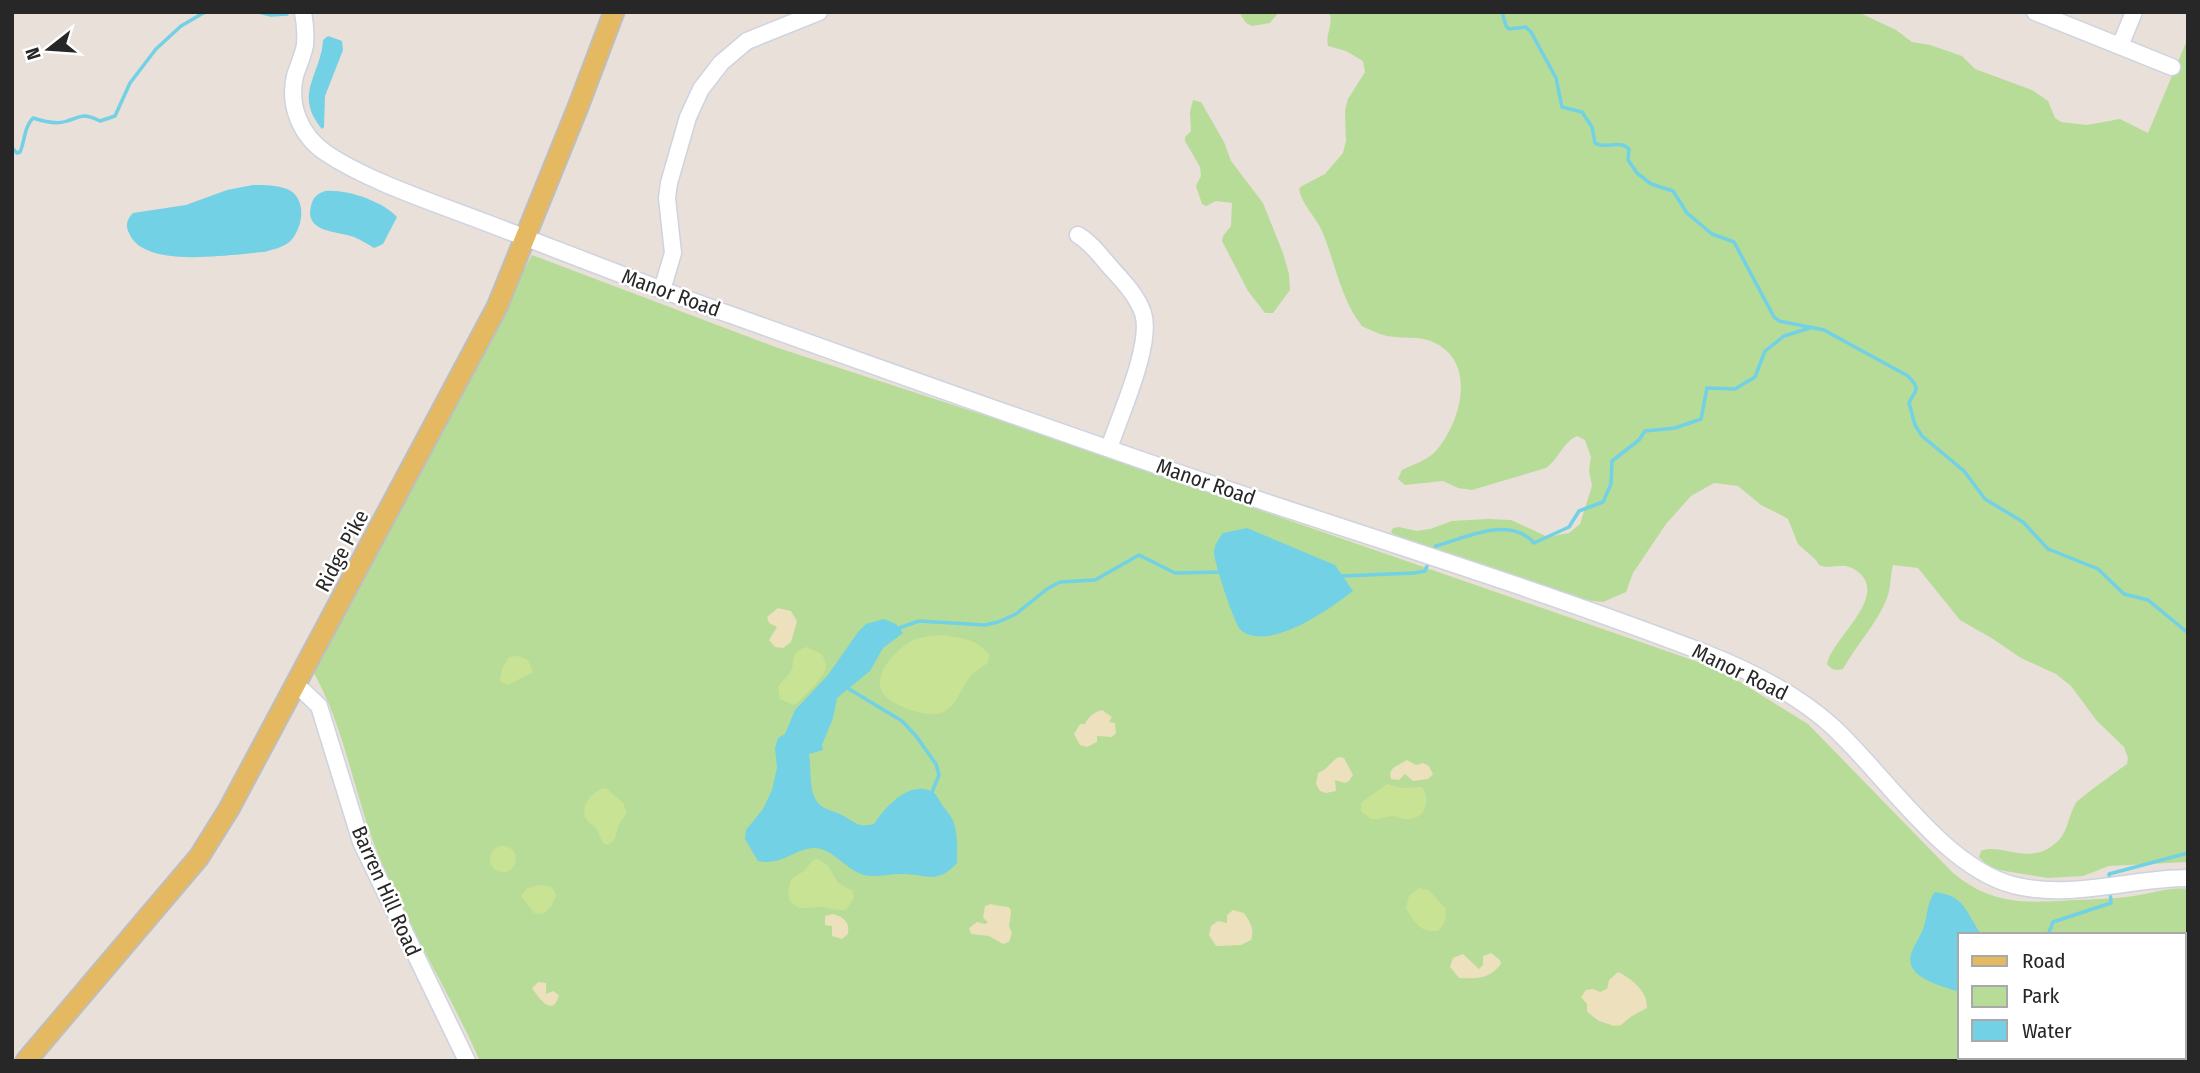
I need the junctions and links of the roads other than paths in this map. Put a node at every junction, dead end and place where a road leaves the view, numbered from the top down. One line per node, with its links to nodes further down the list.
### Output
1 (303, 12): 9 (street, Manor Road)
2 (614, 12): 9 (main road, Ridge Pike)
3 (819, 12): 10 (street)
4 (2035, 12): 6 (street)
5 (2134, 12): 6 (street)
6 (2120, 46): 7 (street)
7 (2172, 67)
8 (1077, 235): 11 (street)
9 (526, 239): 10 (street, Manor Road); 12 (main road, Ridge Pike)
10 (656, 288): 11 (street, Manor Road)
11 (1109, 448): 13 (street, Manor Road)
12 (296, 684): 14 (main road, Ridge Pike); 15 (street, Barren Hill Road)
13 (2188, 878)
14 (26, 1061)
15 (467, 1061)

